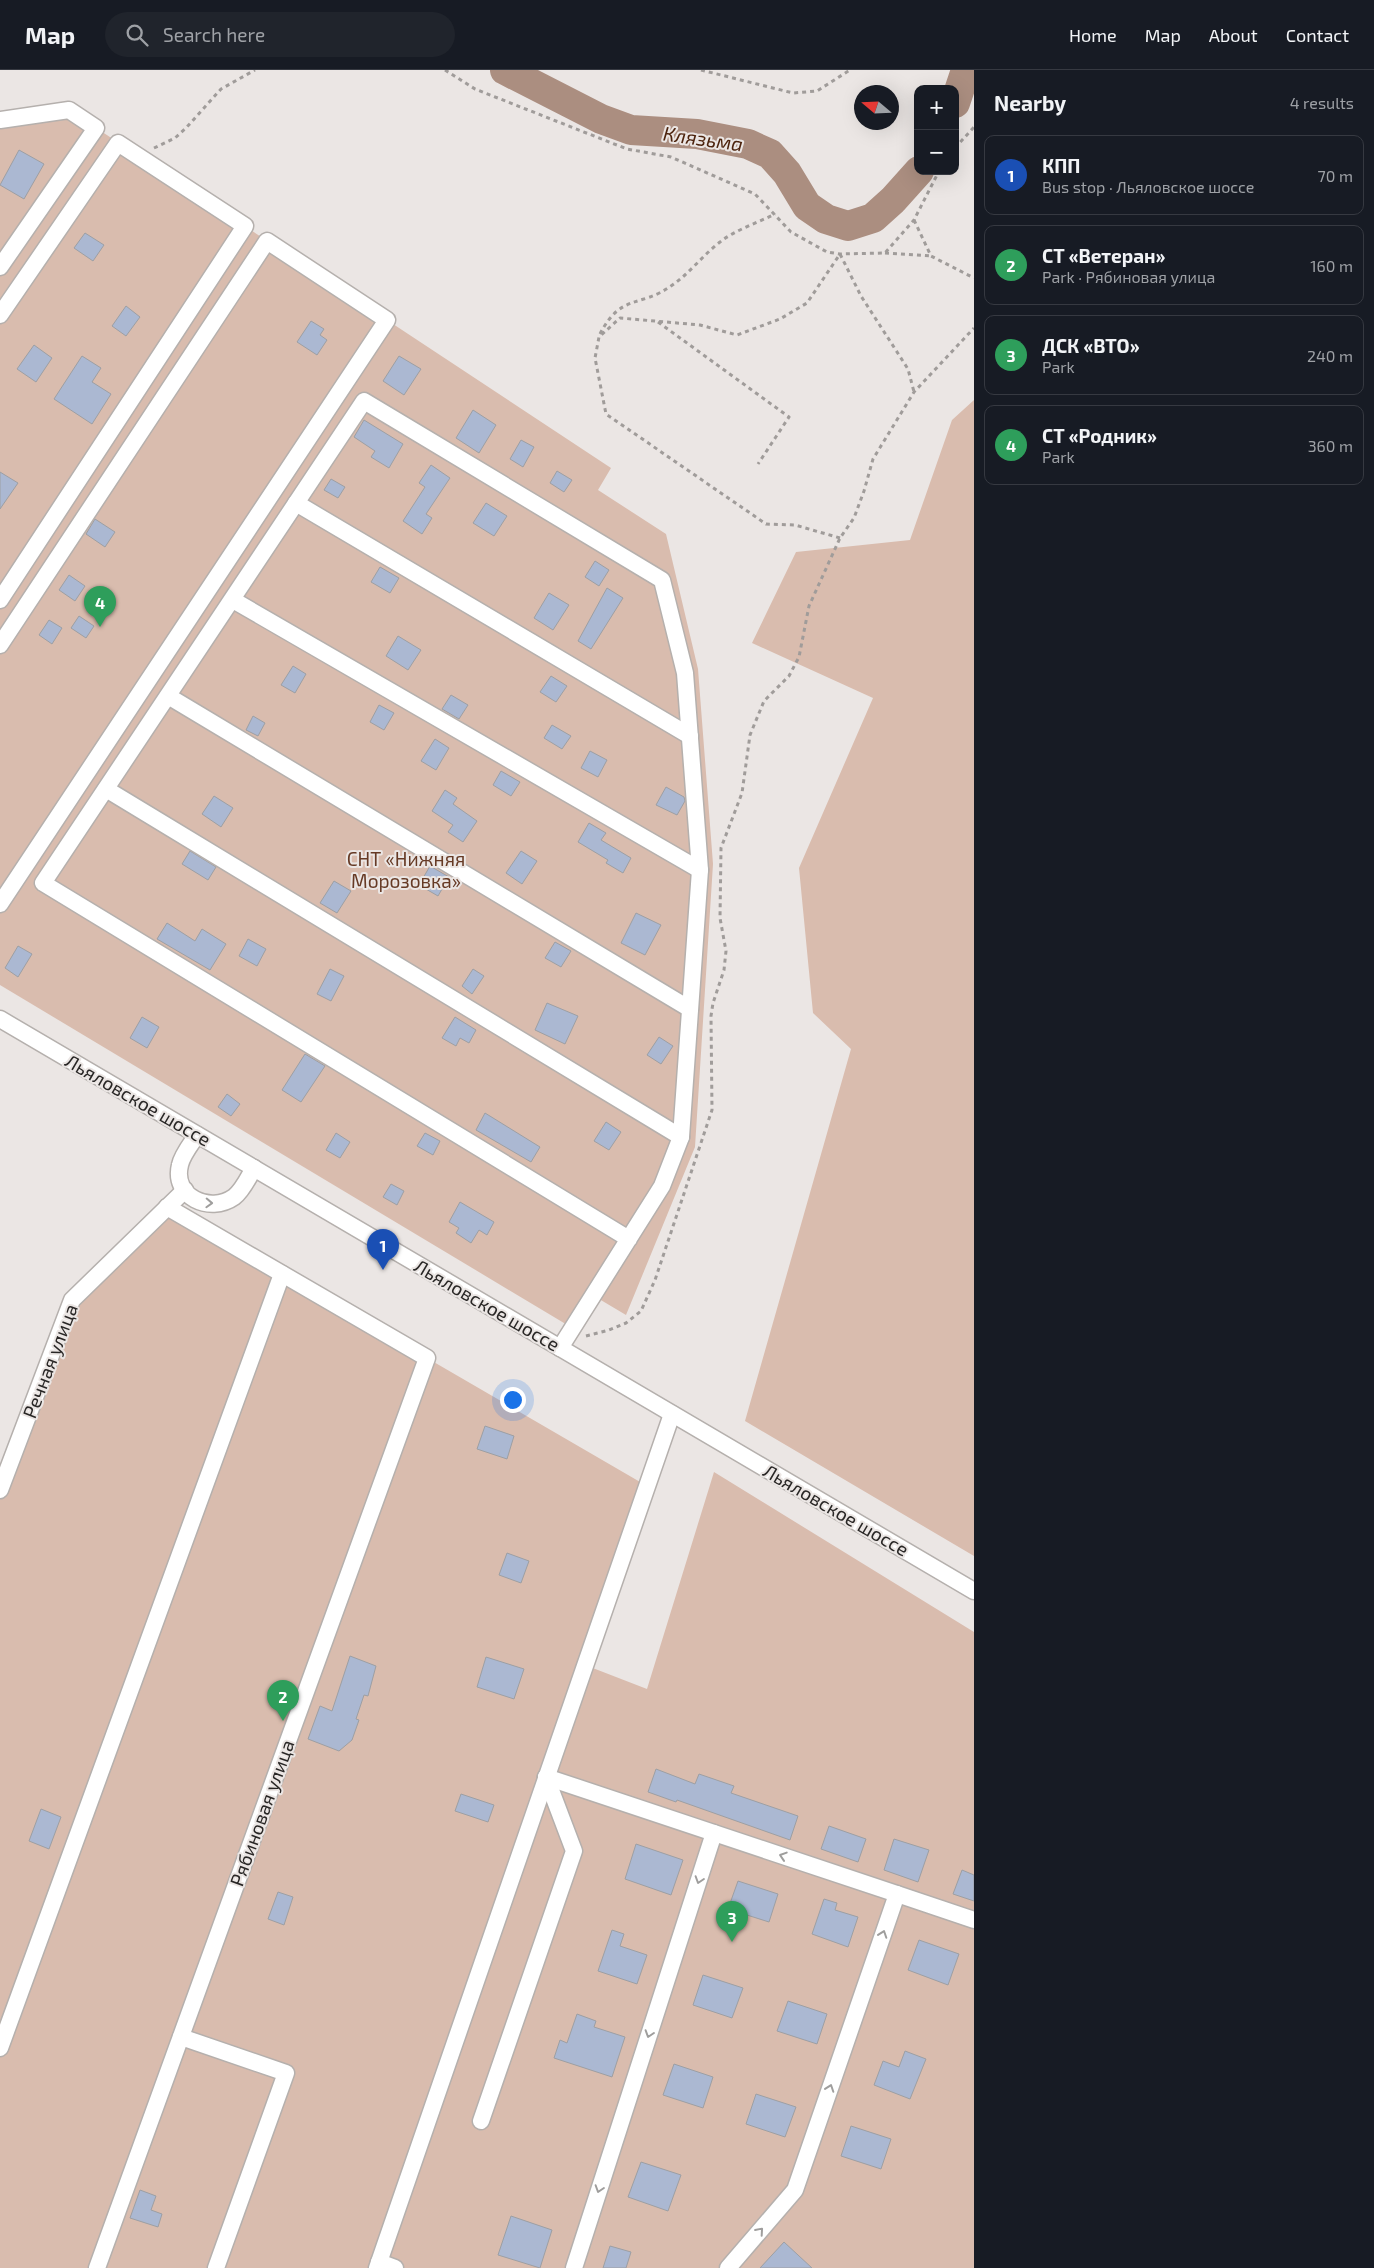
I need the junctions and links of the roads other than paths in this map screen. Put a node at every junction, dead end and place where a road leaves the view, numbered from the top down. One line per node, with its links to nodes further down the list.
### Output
1 (0, 120): 2 (street)
2 (96, 128): 3 (street); 6 (street)
3 (118, 143): 4 (street); 7 (street)
4 (245, 226): 5 (street); 9 (street)
5 (267, 241): 11 (street); 16 (street)
6 (0, 267)
7 (0, 315)
8 (296, 503): 10 (street); 13 (street); 13 (street)
9 (0, 600)
10 (233, 600): 12 (street); 15 (street)
11 (0, 646)
12 (168, 696): 14 (street); 17 (street)
13 (690, 736): 15 (street)
14 (106, 789): 20 (street); 24 (street)
15 (700, 870): 17 (street)
16 (0, 904)
17 (690, 1009): 20 (street)
18 (0, 1019): 19 (street, Льяловское шоссе)
19 (197, 1135): 21 (street, Льяловское шоссе); 22 (street)
20 (681, 1137): 24 (street)
21 (254, 1168): 22 (street, one-way to 21); 26 (street, Льяловское шоссе)
22 (185, 1190): 23 (street, Речная улица)
23 (167, 1207): 25 (street); 28 (street, Речная улица)
24 (629, 1238): 26 (street)
25 (282, 1274): 34 (street, Рябиновая улица); 35 (street)
26 (560, 1348): 27 (street, Льяловское шоссе)
27 (672, 1414): 29 (street, Льяловское шоссе); 30 (street)
28 (0, 1490)
29 (974, 1591)
30 (546, 1777): 31 (street); 36 (street); 37 (street)
31 (714, 1833): 32 (street, one-way to 31); 41 (street, one-way to 41)
32 (897, 1894): 33 (street); 42 (street, one-way to 32)
33 (974, 1920)
34 (181, 2036): 38 (street, Рябиновая улица); 39 (street)
35 (0, 2048)
36 (481, 2121)
37 (378, 2265): 40 (street)
38 (97, 2268)
39 (216, 2268)
40 (395, 2268)
41 (574, 2268)
42 (728, 2268)

